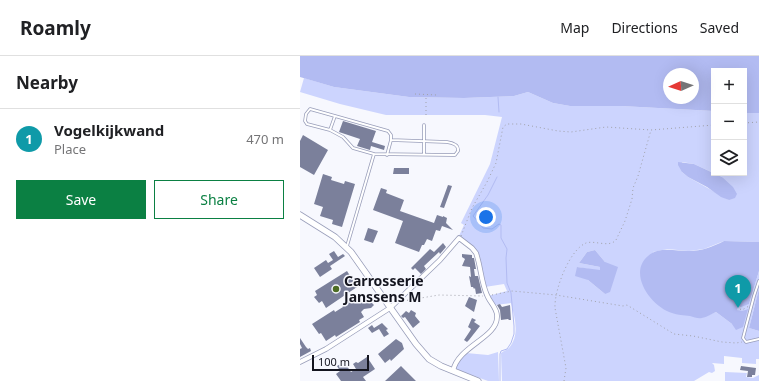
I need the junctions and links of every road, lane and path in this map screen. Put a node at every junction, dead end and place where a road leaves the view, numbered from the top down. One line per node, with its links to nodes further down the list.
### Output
1 (415, 94): 2 (path)
2 (426, 95): 3 (path); 4 (path)
3 (437, 96)
4 (426, 115)
5 (335, 116): 10 (lane); 10 (lane); 12 (lane)
6 (759, 122): 7 (path)
7 (747, 123)
8 (424, 125): 13 (lane)
9 (711, 125): 11 (path)
10 (330, 130): 14 (lane)
11 (651, 130): 18 (path); 21 (path)
12 (391, 140): 13 (lane); 16 (lane)
13 (424, 141): 15 (lane); 15 (lane)
14 (374, 154): 16 (lane); 19 (lane)
15 (424, 154): 16 (lane)
16 (387, 155)
17 (300, 215): 19 (main road)
18 (459, 238): 22 (street); 23 (street)
19 (347, 247): 25 (main road)
20 (759, 281): 24 (lane)
21 (556, 295): 22 (path); 28 (path); 32 (path)
22 (487, 296): 23 (path); 30 (street)
23 (395, 303): 25 (street)
24 (751, 306): 26 (path); 28 (lane)
25 (390, 308): 29 (street); 30 (main road)
26 (740, 309)
27 (759, 340): 28 (lane)
28 (745, 341)
29 (300, 362)
30 (453, 371): 31 (main road)
31 (478, 381)
32 (564, 381)

